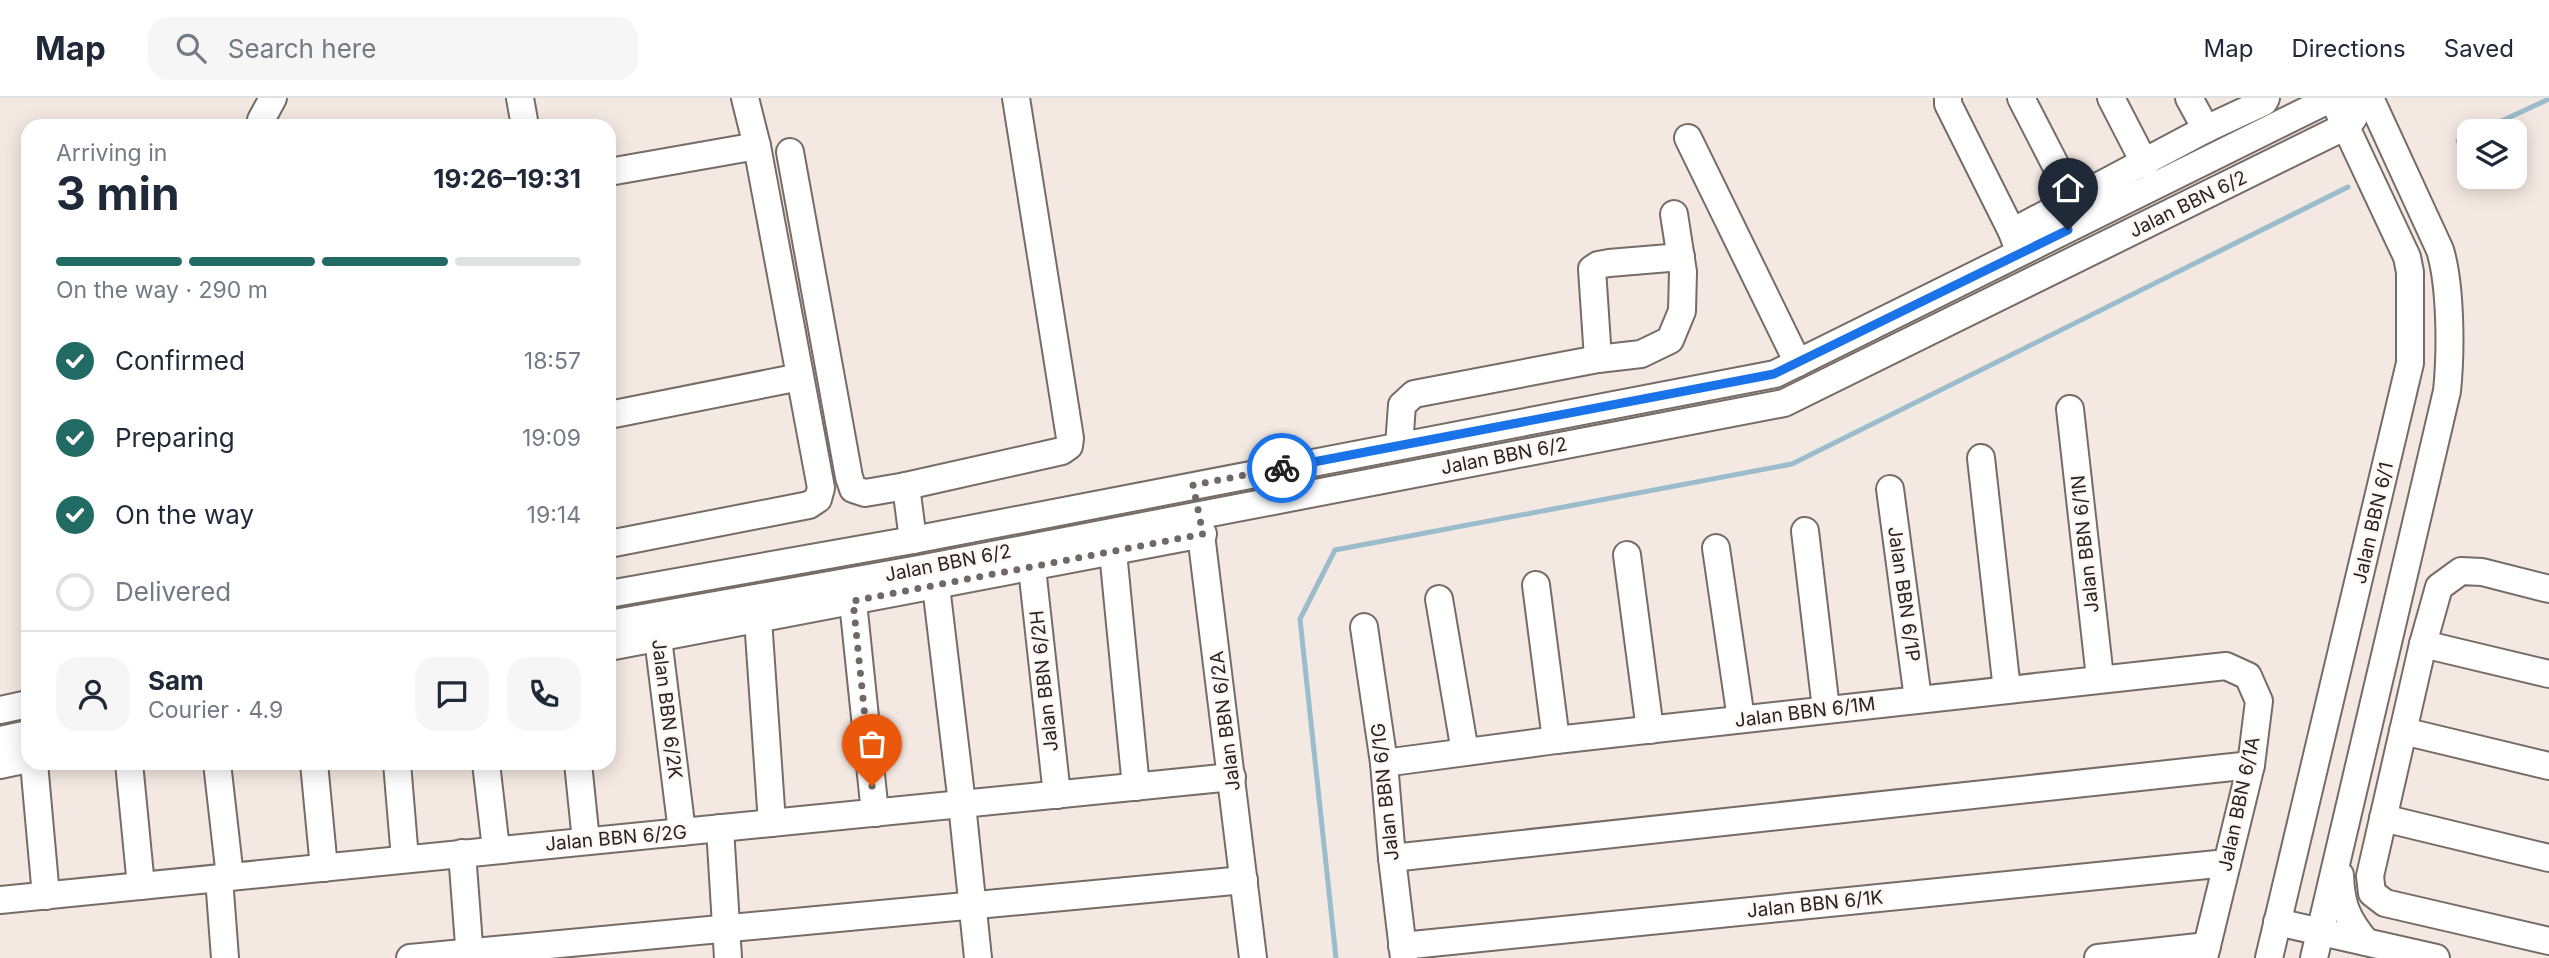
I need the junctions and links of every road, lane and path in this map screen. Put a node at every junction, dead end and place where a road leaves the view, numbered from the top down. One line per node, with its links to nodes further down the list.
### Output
1 (273, 98): 13 (street)
2 (520, 98): 14 (street)
3 (745, 98): 18 (street)
4 (1016, 98): 35 (street)
5 (1948, 98): 24 (street)
6 (2021, 98): 22 (street)
7 (2111, 98): 20 (street)
8 (2189, 98): 16 (street)
9 (2266, 98): 16 (street)
10 (2332, 98): 15 (street, Jalan BBN 6/1); 24 (street, Jalan BBN 6/2)
11 (2355, 98): 15 (street)
12 (2370, 98): 96 (street)
13 (262, 119)
14 (524, 119)
15 (2346, 126): 26 (street, Jalan BBN 6/2); 108 (street, Jalan BBN 6/1)
16 (2206, 130): 20 (street)
17 (1689, 138): 28 (street)
18 (757, 146): 21 (street); 29 (street)
19 (790, 152): 35 (street)
20 (2145, 164): 22 (street)
21 (616, 172)
22 (2073, 200): 24 (street)
23 (1674, 214): 25 (street)
24 (2016, 243): 26 (street); 28 (street, Jalan BBN 6/2)
25 (1681, 257): 27 (street); 27 (street)
26 (2034, 279): 37 (street, Jalan BBN 6/2)
27 (1598, 359): 32 (street)
28 (1798, 363): 32 (street, Jalan BBN 6/2)
29 (800, 377): 31 (street); 40 (street)
30 (2070, 409): 59 (street, Jalan BBN 6/1N)
31 (616, 414)
32 (1399, 446): 34 (street, Jalan BBN 6/2)
33 (1980, 458): 60 (street)
34 (1193, 485): 37 (street, Jalan BBN 6/2A); 39 (street, Jalan BBN 6/2)
35 (906, 486): 39 (street)
36 (1890, 489): 61 (street, Jalan BBN 6/1P)
37 (1201, 524): 42 (street); 53 (street, Jalan BBN 6/2); 84 (street, Jalan BBN 6/2A)
38 (1805, 531): 63 (street)
39 (913, 540): 47 (street, Jalan BBN 6/2)
40 (616, 543)
41 (1716, 548): 65 (street)
42 (1113, 552): 44 (street); 85 (street)
43 (1627, 555): 66 (street)
44 (1031, 568): 46 (street); 86 (street, Jalan BBN 6/2H)
45 (1536, 585): 70 (street)
46 (936, 586): 51 (street); 87 (street)
47 (650, 587): 49 (street, Jalan BBN 6/2); 53 (street, Jalan BBN 6/2K)
48 (2549, 589): 56 (street)
49 (616, 592)
50 (1438, 599): 71 (street)
51 (853, 601): 52 (street); 88 (street)
52 (758, 619): 53 (street); 90 (street)
53 (657, 627): 55 (street); 92 (street, Jalan BBN 6/2K)
54 (1364, 627): 73 (street, Jalan BBN 6/1G)
55 (616, 631)
56 (2423, 644): 58 (street); 67 (street)
57 (2226, 666): 59 (street, Jalan BBN 6/1M); 75 (street, Jalan BBN 6/1A)
58 (2549, 674)
59 (2100, 678): 60 (street, Jalan BBN 6/1M)
60 (2007, 690): 61 (street, Jalan BBN 6/1M)
61 (1919, 699): 63 (street, Jalan BBN 6/1M)
62 (21, 706): 64 (street)
63 (1826, 709): 65 (street, Jalan BBN 6/1M)
64 (0, 710)
65 (1741, 719): 66 (street, Jalan BBN 6/1M)
66 (1650, 730): 70 (street, Jalan BBN 6/1M)
67 (2403, 731): 76 (street); 89 (street)
68 (21, 736): 69 (street)
69 (0, 740)
70 (1556, 740): 71 (street, Jalan BBN 6/1M)
71 (1465, 751): 73 (street, Jalan BBN 6/1M)
72 (21, 761): 74 (street)
73 (1384, 763): 97 (street, Jalan BBN 6/1G)
74 (0, 765)
75 (2251, 765): 97 (street); 100 (street, Jalan BBN 6/1A)
76 (2549, 766)
77 (35, 770): 105 (street)
78 (130, 770): 104 (street)
79 (218, 770): 102 (street)
80 (315, 770): 101 (street)
81 (398, 770): 99 (street)
82 (487, 770): 94 (street)
83 (579, 770): 93 (street)
84 (1232, 777): 85 (street, Jalan BBN 6/2G); 103 (street, Jalan BBN 6/2A)
85 (1136, 787): 86 (street, Jalan BBN 6/2G)
86 (1057, 795): 87 (street, Jalan BBN 6/2G)
87 (962, 804): 88 (street, Jalan BBN 6/2G); 107 (street)
88 (875, 813): 90 (street, Jalan BBN 6/2G)
89 (2383, 818): 98 (street); 111 (street)
90 (772, 823): 91 (street, Jalan BBN 6/2G)
91 (720, 828): 92 (street, Jalan BBN 6/2G); 109 (street)
92 (682, 832): 93 (street, Jalan BBN 6/2G)
93 (586, 841): 94 (street, Jalan BBN 6/2G)
94 (496, 849): 95 (street, Jalan BBN 6/2G)
95 (462, 853): 99 (street, Jalan BBN 6/2G); 115 (street)
96 (2339, 853): 110 (street); 112 (street)
97 (1392, 858): 113 (street, Jalan BBN 6/1G)
98 (2549, 858)
99 (405, 859): 101 (street, Jalan BBN 6/2G)
100 (2227, 863): 113 (street, Jalan BBN 6/1K); 114 (street, Jalan BBN 6/1A)
101 (324, 868): 102 (street, Jalan BBN 6/2G)
102 (225, 878): 104 (street, Jalan BBN 6/2G); 116 (street)
103 (1244, 880): 107 (street); 120 (street, Jalan BBN 6/2A)
104 (141, 886): 105 (street, Jalan BBN 6/2G)
105 (46, 895): 106 (street, Jalan BBN 6/2G)
106 (0, 900)
107 (972, 906): 109 (street); 119 (street)
108 (2277, 922): 110 (street); 122 (street, Jalan BBN 6/1)
109 (726, 929): 115 (street); 118 (street)
110 (2320, 932): 112 (street); 123 (street)
111 (2549, 942)
112 (2366, 943): 124 (street); 125 (street)
113 (1403, 952)
114 (2206, 952): 121 (street)
115 (470, 955): 117 (street)
116 (225, 958)
117 (410, 958)
118 (728, 958)
119 (978, 958)
120 (1253, 958)
121 (2098, 958)
122 (2269, 958)
123 (2314, 958)
124 (2337, 958)
125 (2436, 958)

